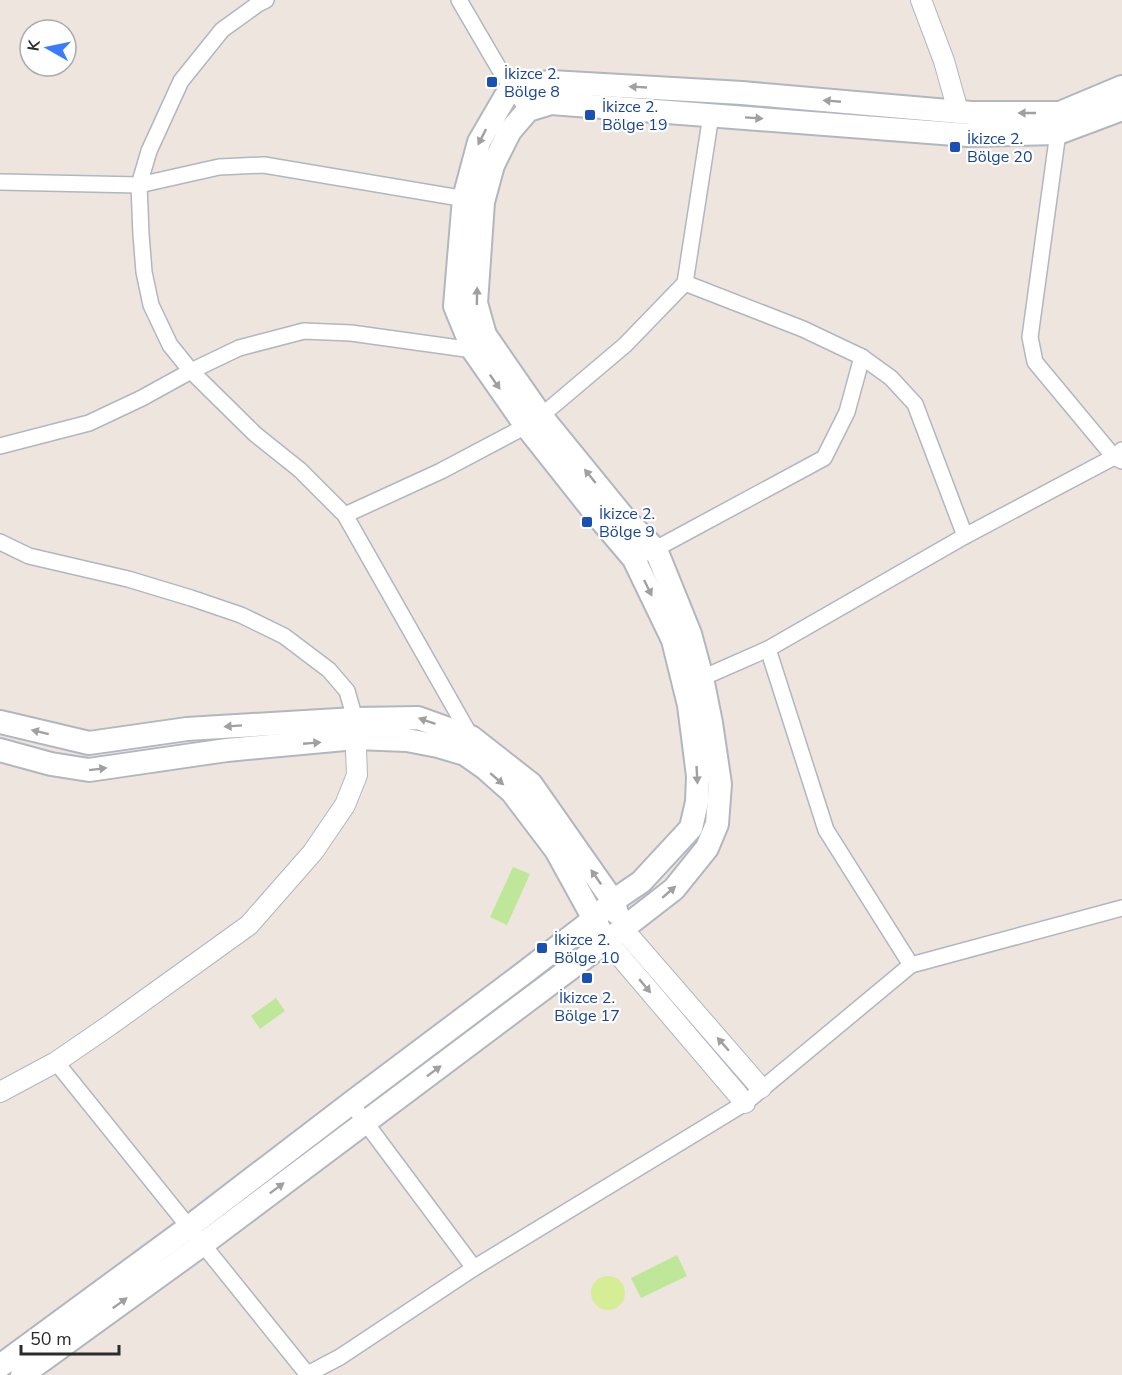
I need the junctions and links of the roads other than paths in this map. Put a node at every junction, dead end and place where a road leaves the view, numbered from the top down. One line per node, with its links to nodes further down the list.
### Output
1 (266, 0): 12 (street)
2 (459, 0): 4 (street)
3 (921, 0): 8 (street)
4 (512, 87): 7 (street); 8 (main road, one-way to 4); 13 (main road, one-way to 13)
5 (1122, 87): 10 (main road)
6 (1122, 109): 10 (main road)
7 (528, 110): 9 (main road); 13 (main road)
8 (958, 111): 10 (main road, one-way to 8)
9 (711, 115): 10 (main road, one-way to 10); 14 (street)
10 (1059, 123): 20 (street)
11 (0, 182): 12 (street)
12 (140, 185): 13 (street); 17 (street)
13 (473, 200): 15 (main road); 18 (main road, one-way to 13)
14 (685, 283): 16 (street); 18 (street)
15 (473, 350): 17 (street); 18 (main road, one-way to 18)
16 (862, 357): 22 (street); 24 (street)
17 (191, 371): 19 (street); 21 (street)
18 (533, 421): 21 (street); 24 (main road, one-way to 18); 25 (main road)
19 (0, 446)
20 (1119, 456): 22 (street)
21 (345, 515): 30 (street)
22 (965, 536): 26 (street)
23 (0, 542): 29 (street)
24 (656, 550): 25 (street); 27 (main road)
25 (634, 559): 32 (main road, one-way to 32)
26 (768, 649): 27 (street); 36 (street)
27 (702, 678): 35 (main road, one-way to 27)
28 (0, 722): 29 (main road, one-way to 28)
29 (356, 729): 30 (main road, one-way to 29); 31 (main road, one-way to 29); 34 (main road, one-way to 34); 37 (street)
30 (471, 736): 32 (main road, one-way to 30)
31 (0, 750)
32 (613, 901): 34 (main road); 35 (main road)
33 (1122, 908): 36 (street)
34 (594, 919): 35 (main road); 40 (main road)
35 (615, 935): 38 (street, one-way to 35); 41 (street, one-way to 41); 42 (main road, one-way to 35)
36 (911, 965): 38 (street)
37 (56, 1062): 39 (street); 43 (street)
38 (761, 1088): 41 (street)
39 (0, 1092)
40 (351, 1103): 42 (street); 43 (main road)
41 (745, 1103): 44 (street)
42 (365, 1122): 43 (main road, one-way to 42); 44 (street)
43 (196, 1235): 45 (main road); 46 (main road, one-way to 43); 47 (street)
44 (474, 1268): 47 (street)
45 (0, 1366)
46 (22, 1375)
47 (308, 1375)

